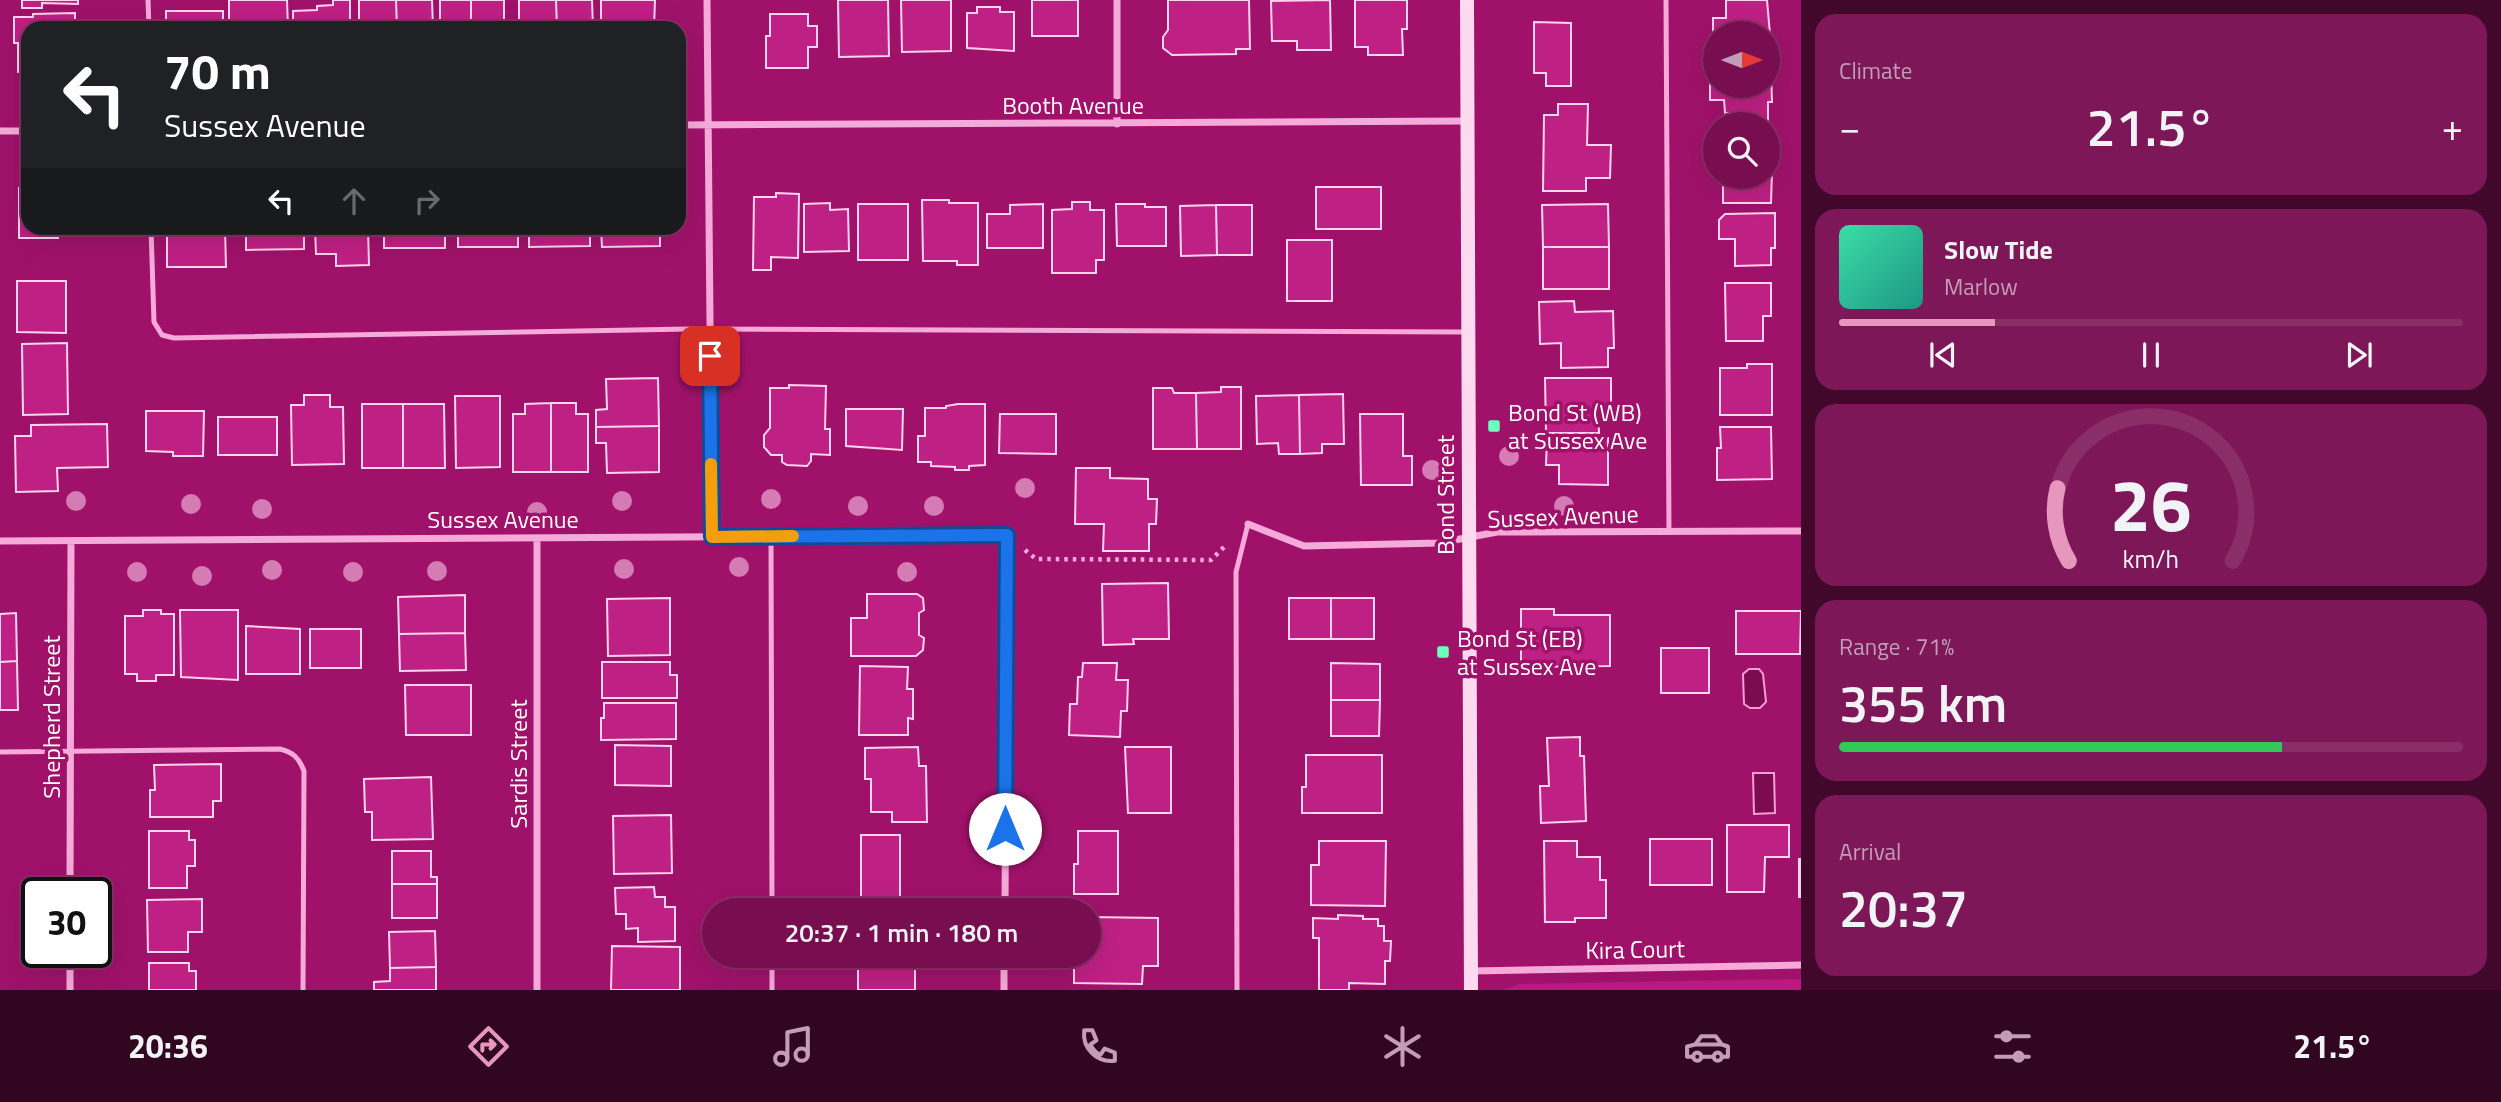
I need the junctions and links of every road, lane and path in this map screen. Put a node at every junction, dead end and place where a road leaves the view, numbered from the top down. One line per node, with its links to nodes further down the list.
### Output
1 (148, 0): 6 (lane)
2 (707, 0): 10 (street)
3 (1117, 0): 8 (street)
4 (1466, 0): 7 (street, Bond Street)
5 (1666, 0): 18 (lane)
6 (149, 21)
7 (1467, 121): 8 (street, Booth Avenue); 15 (street, Bond Street)
8 (1117, 124): 10 (street, Booth Avenue)
9 (686, 125): 10 (street, Booth Avenue)
10 (708, 125): 14 (street)
11 (0, 131): 12 (street)
12 (21, 131)
13 (151, 235): 14 (lane)
14 (710, 329): 15 (lane); 20 (street)
15 (1466, 332): 22 (street, Bond Street)
16 (1248, 524): 22 (street, Sussex Avenue); 25 (path); 41 (lane)
17 (1801, 531): 18 (street, Sussex Avenue)
18 (1669, 532): 22 (street, Sussex Avenue)
19 (771, 536): 20 (street, Sussex Avenue); 29 (lane); 30 (street, Sussex Avenue)
20 (712, 537): 21 (street, Sussex Avenue)
21 (537, 538): 24 (street, Sussex Avenue); 38 (street, Sardis Street)
22 (1468, 540): 35 (street, Bond Street)
23 (0, 541): 24 (street, Sussex Avenue)
24 (71, 541): 26 (street, Shepherd Street)
25 (1036, 559)
26 (70, 751): 27 (lane); 28 (street, Shepherd Street); 37 (lane)
27 (0, 752)
28 (70, 877)
29 (772, 898)
30 (1005, 898)
31 (1801, 965): 35 (street, Kira Court)
32 (70, 968): 36 (street)
33 (772, 968): 39 (lane)
34 (1004, 968): 40 (street)
35 (1471, 971): 42 (street, Bond Street)
36 (70, 990)
37 (303, 990)
38 (537, 990)
39 (772, 990)
40 (1004, 990)
41 (1237, 990)
42 (1471, 990)

